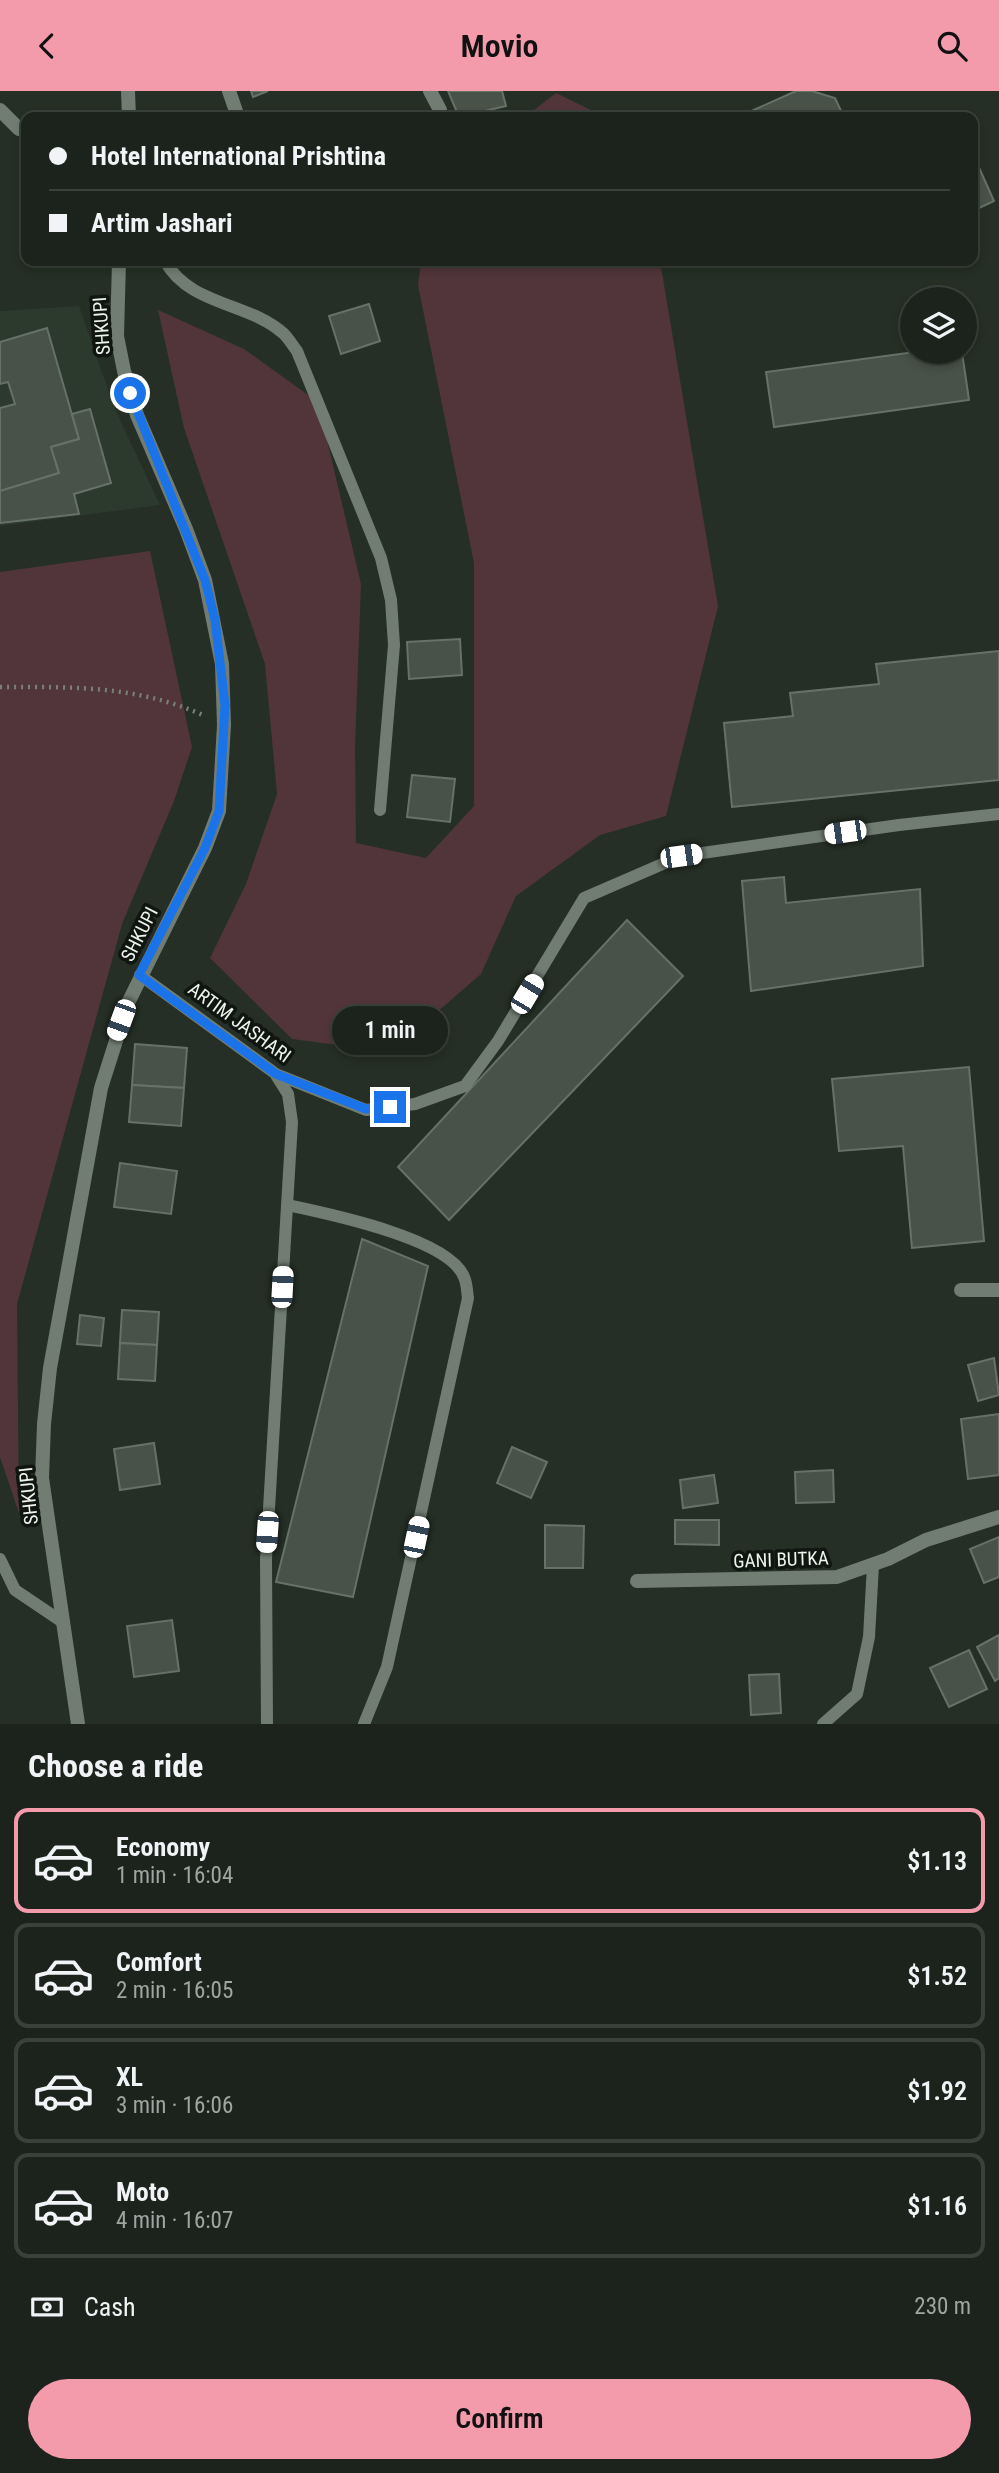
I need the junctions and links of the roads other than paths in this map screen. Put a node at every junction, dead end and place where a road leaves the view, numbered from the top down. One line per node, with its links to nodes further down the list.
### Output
1 (128, 91): 6 (street)
2 (229, 91): 7 (street)
3 (430, 91): 5 (street)
4 (0, 110): 8 (street)
5 (440, 110)
6 (129, 112)
7 (236, 112)
8 (21, 130)
9 (119, 266): 13 (street, SHKUPI)
10 (168, 266): 11 (lane)
11 (380, 810)
12 (999, 814): 14 (lane, ARTIM JASHARI)
13 (139, 975): 14 (lane, ARTIM JASHARI); 22 (street, SHKUPI)
14 (276, 1074): 15 (lane)
15 (287, 1205): 24 (lane); 25 (lane)
16 (961, 1290): 17 (street)
17 (999, 1290)
18 (999, 1517): 20 (street, GANI BUTKA)
19 (0, 1559): 22 (lane)
20 (873, 1565): 21 (street, GANI BUTKA); 26 (lane)
21 (637, 1581)
22 (64, 1623): 23 (street, SHKUPI)
23 (78, 1724)
24 (267, 1724)
25 (364, 1724)
26 (823, 1724)

